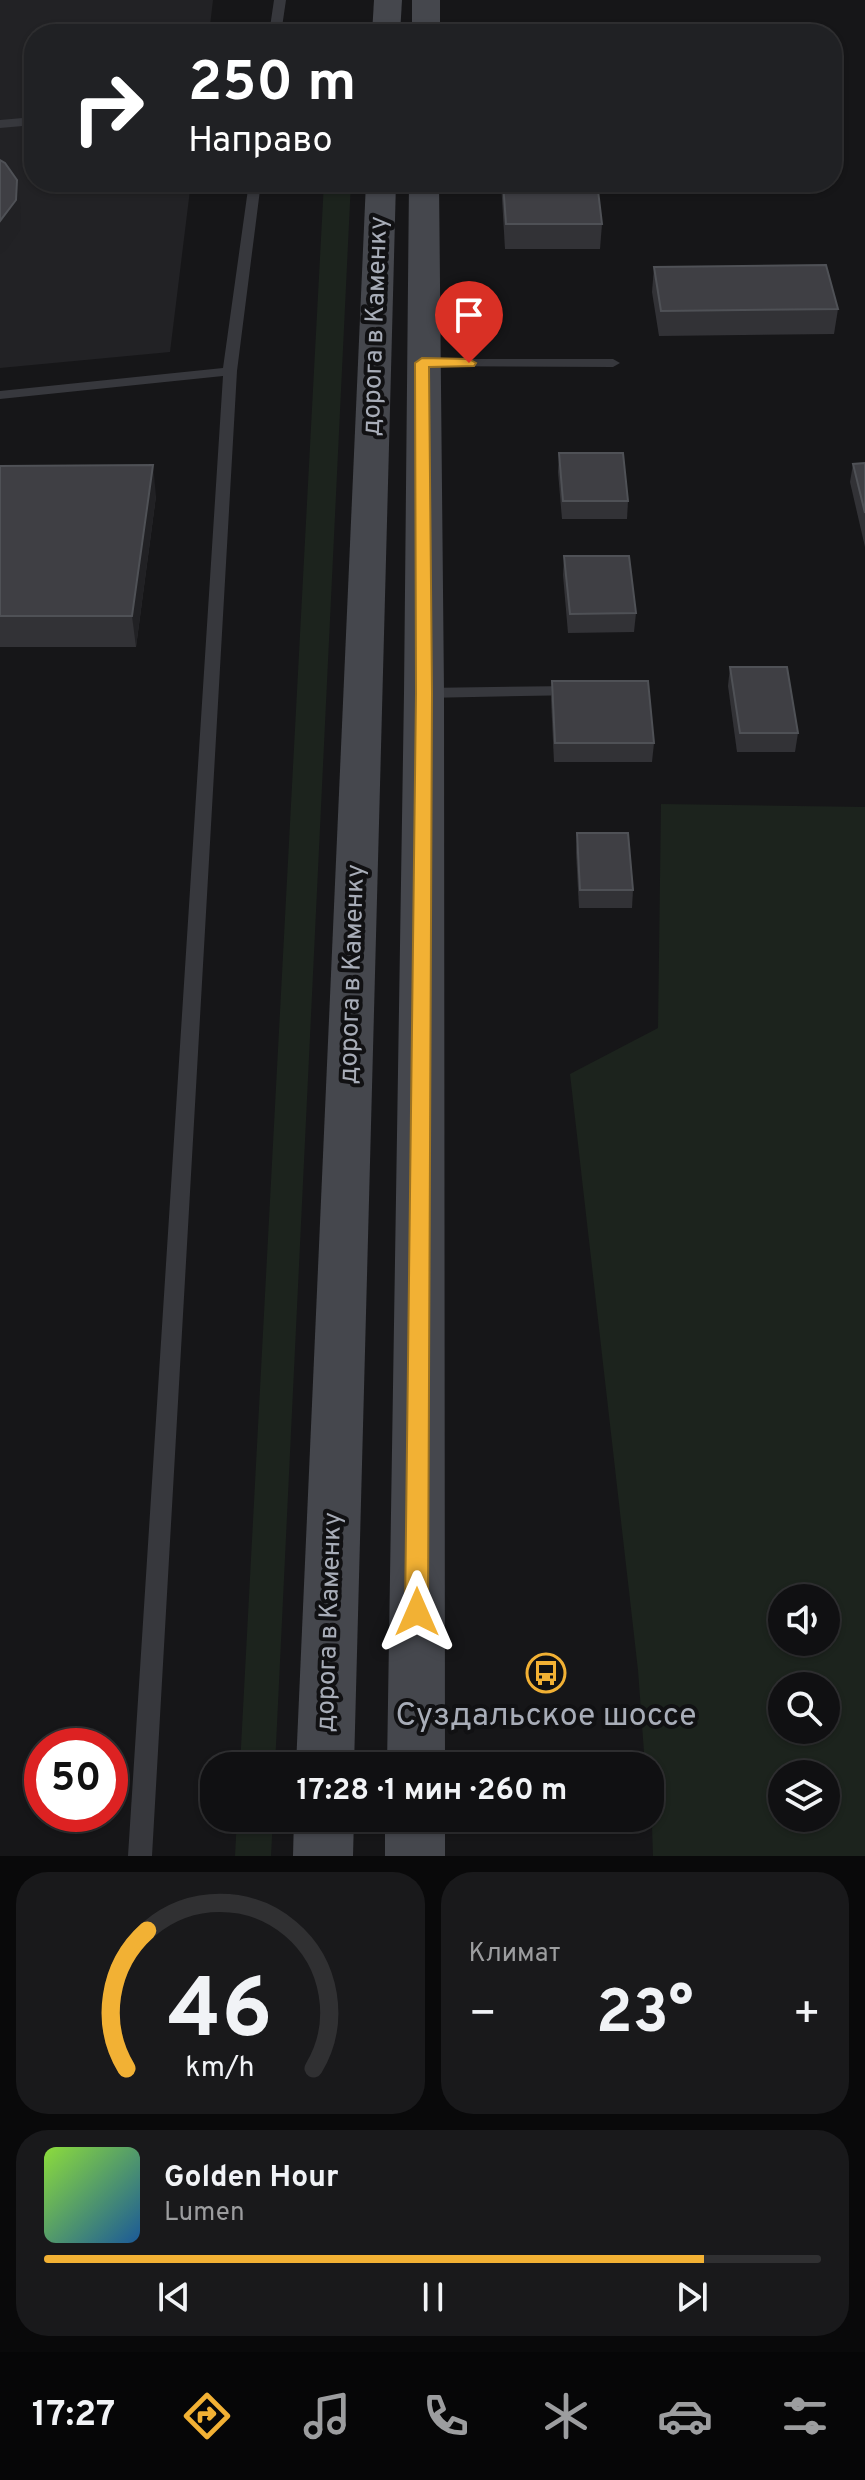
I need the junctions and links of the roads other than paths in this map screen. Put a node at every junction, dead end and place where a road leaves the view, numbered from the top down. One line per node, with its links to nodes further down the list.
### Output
1 (280, 0): 4 (lane)
2 (388, 0): 5 (main road)
3 (426, 0): 6 (main road)
4 (276, 24)
5 (387, 24)
6 (426, 24)
7 (24, 122): 8 (lane)
8 (0, 124)
9 (254, 192): 14 (lane)
10 (381, 192): 18 (main road, дорога в Каменку)
11 (424, 192): 12 (main road, дорога в Каменку)
12 (422, 363): 13 (lane); 17 (main road, дорога в Каменку)
13 (613, 363)
14 (230, 371): 15 (lane); 22 (lane)
15 (0, 395)
16 (597, 691): 17 (lane)
17 (424, 693): 19 (main road, дорога в Каменку)
18 (325, 1752)
19 (416, 1752)
20 (324, 1832): 23 (main road)
21 (415, 1832): 24 (main road)
22 (140, 1856)
23 (323, 1856)
24 (415, 1856)

